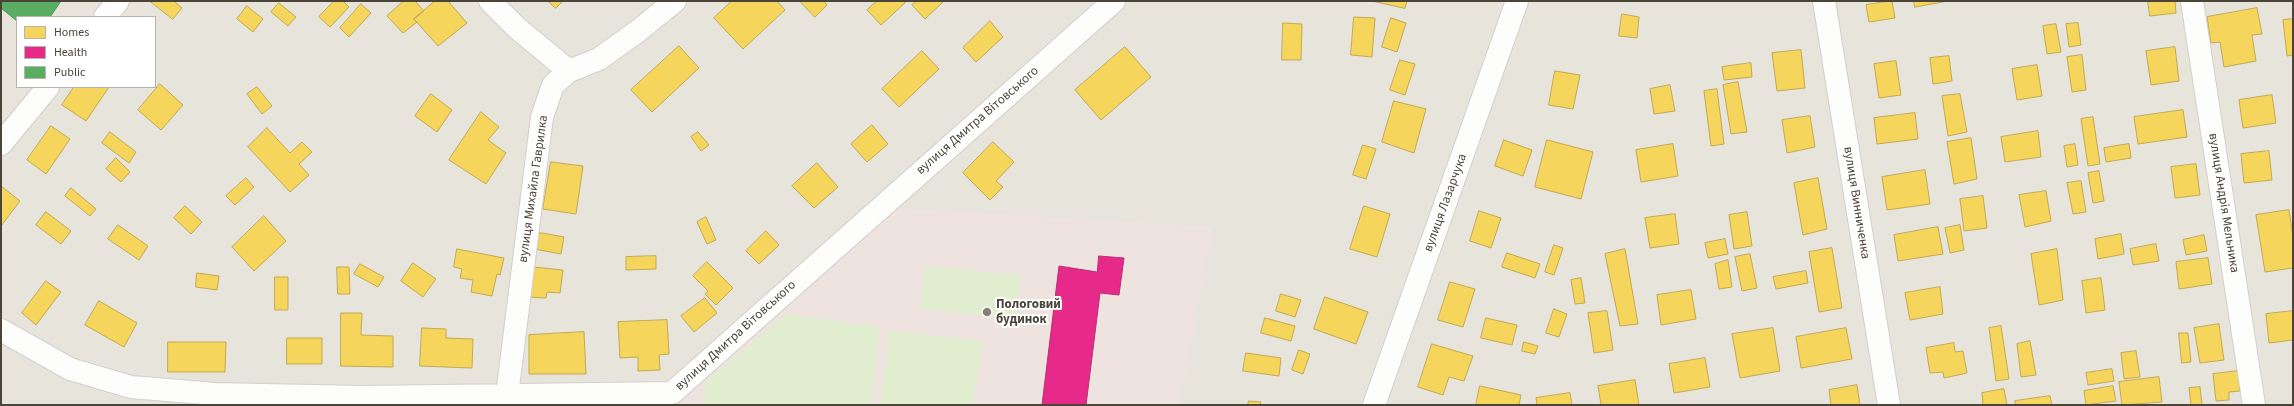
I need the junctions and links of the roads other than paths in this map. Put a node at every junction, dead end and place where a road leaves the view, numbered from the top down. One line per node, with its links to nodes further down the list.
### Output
1 (118, 1): 8 (street)
2 (490, 1): 9 (street)
3 (675, 1): 9 (street, вулиця Михайла Гаврилка)
4 (1114, 1): 14 (street, вулиця Дмитра Вітовського)
5 (1517, 1): 16 (street, вулиця Лазарчука)
6 (1824, 1): 17 (street, вулиця Винниченка)
7 (2192, 1): 18 (street, вулиця Андрія Мельника)
8 (106, 16)
9 (569, 71): 13 (street, вулиця Михайла Гаврилка)
10 (47, 88): 11 (street)
11 (1, 144)
12 (1, 330): 15 (street, вулиця Дмитра Вітовського)
13 (507, 394): 14 (street, вулиця Дмитра Вітовського); 15 (street, вулиця Дмитра Вітовського)
14 (672, 399)
15 (465, 400)
16 (1374, 405)
17 (1889, 405)
18 (2254, 405)

